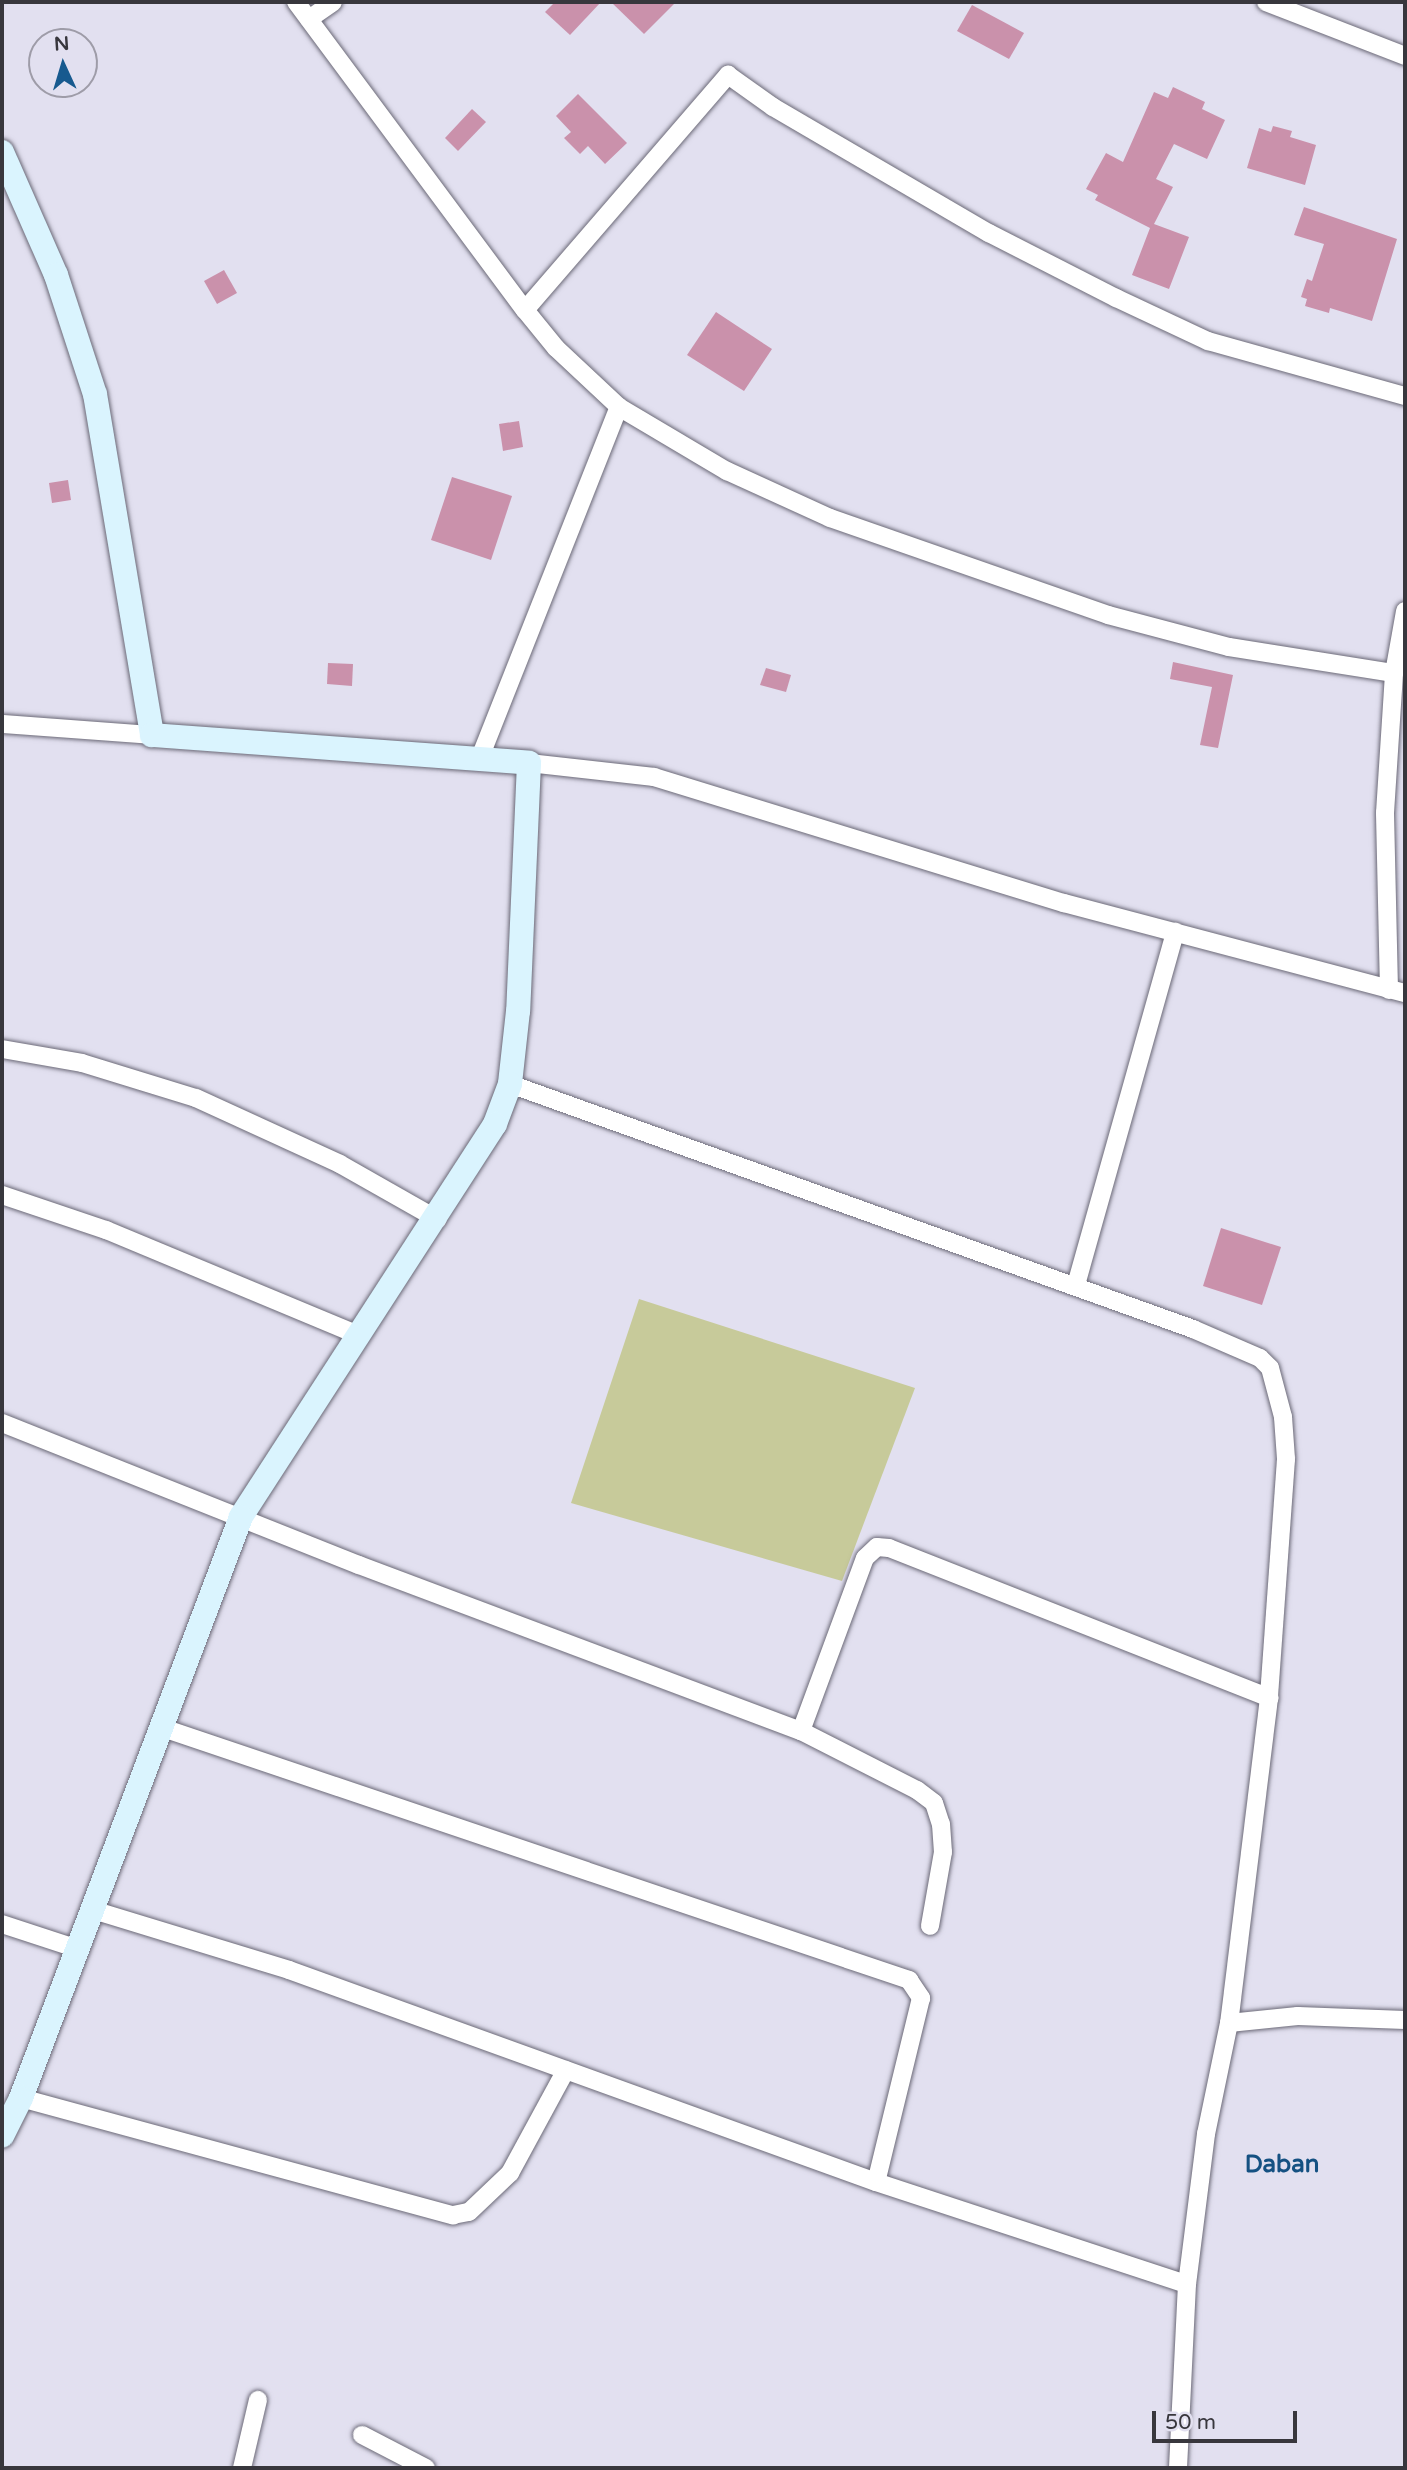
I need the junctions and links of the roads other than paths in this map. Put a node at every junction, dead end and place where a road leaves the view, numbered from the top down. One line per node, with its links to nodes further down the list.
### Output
1 (296, 2): 4 (street)
2 (332, 2): 4 (street)
3 (1266, 2): 5 (street)
4 (309, 19): 7 (street)
5 (1405, 56)
6 (2, 152): 13 (street)
7 (525, 310): 8 (street); 9 (street)
8 (1405, 396)
9 (619, 407): 11 (street); 14 (street)
10 (1405, 611): 11 (street)
11 (1394, 673): 17 (street)
12 (2, 724): 13 (street)
13 (152, 735): 14 (street)
14 (479, 760): 15 (street)
15 (529, 763): 16 (street); 19 (street)
16 (1175, 932): 17 (street); 22 (street)
17 (1397, 991)
18 (2, 1049): 21 (street)
19 (510, 1084): 21 (street); 22 (street)
20 (2, 1195): 23 (street)
21 (437, 1219): 23 (street)
22 (1076, 1285): 26 (street)
23 (358, 1335): 25 (street)
24 (2, 1423): 25 (street)
25 (241, 1517): 27 (street); 28 (street)
26 (1269, 1698): 28 (street); 34 (street)
27 (160, 1727): 29 (street); 38 (street)
28 (801, 1731): 31 (street)
29 (93, 1910): 32 (street); 35 (street)
30 (2, 1924): 32 (street)
31 (930, 1926)
32 (78, 1950): 36 (street)
33 (1405, 2020): 34 (street)
34 (1229, 2023): 39 (street)
35 (566, 2070): 36 (street); 38 (street)
36 (21, 2098): 37 (street)
37 (2, 2136)
38 (876, 2182): 39 (street)
39 (1187, 2284): 44 (street)
40 (258, 2400): 42 (street)
41 (362, 2435): 43 (street)
42 (242, 2468)
43 (426, 2468)
44 (1178, 2468)

